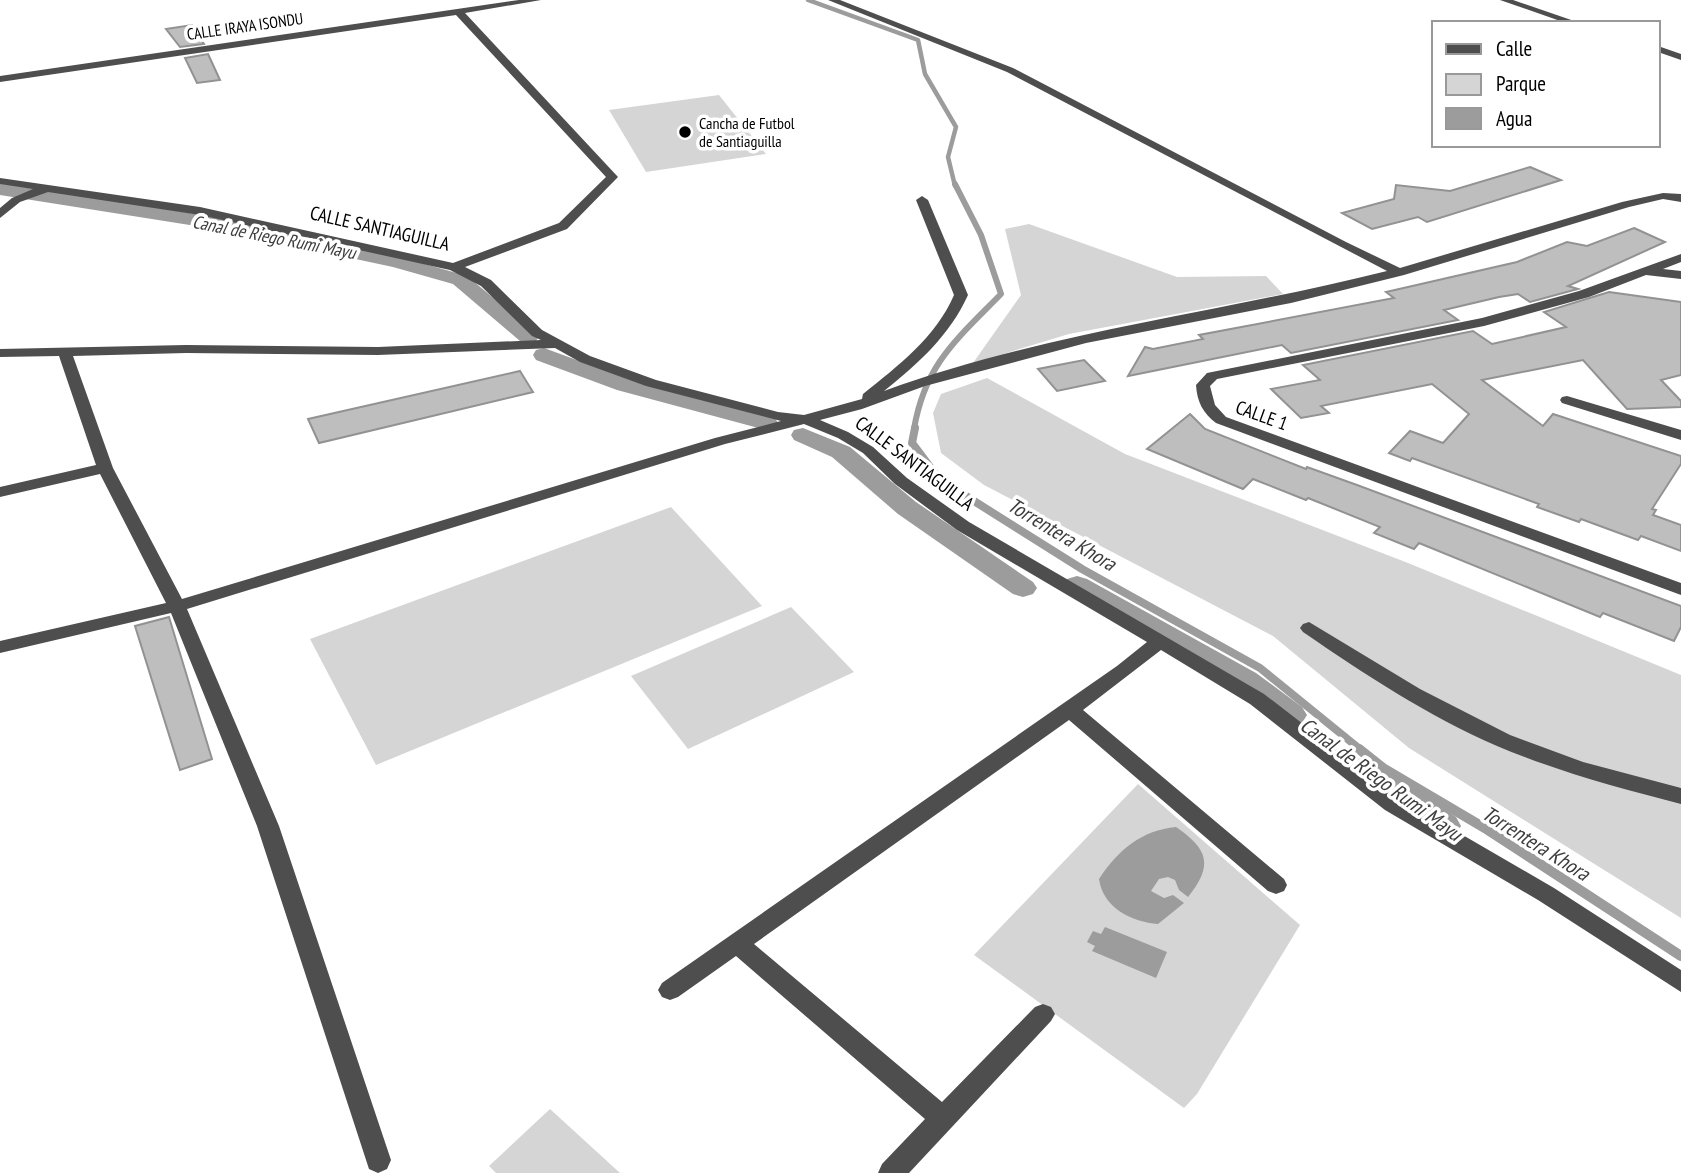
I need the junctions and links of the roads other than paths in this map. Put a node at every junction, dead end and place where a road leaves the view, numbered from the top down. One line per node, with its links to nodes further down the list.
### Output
1 (537, 0): 4 (street, CALLE IRAYA ISONDU)
2 (832, 0): 17 (street)
3 (1504, 0): 5 (street)
4 (459, 12): 8 (street, CALLE IRAYA ISONDU); 15 (street)
5 (1570, 21)
6 (1660, 50): 7 (street)
7 (1681, 57)
8 (0, 79)
9 (0, 181): 10 (street, CALLE SANTIAGUILLA)
10 (45, 189): 13 (street); 15 (street, CALLE SANTIAGUILLA)
11 (1681, 198): 17 (street)
12 (922, 200): 23 (street)
13 (0, 214)
14 (1681, 258): 16 (street, CALLE 1)
15 (454, 267): 19 (street, CALLE SANTIAGUILLA)
16 (1645, 271): 18 (street, CALLE 1); 28 (street, CALLE 1)
17 (1399, 272): 23 (street)
18 (1681, 275)
19 (557, 344): 20 (street); 24 (street, CALLE SANTIAGUILLA)
20 (65, 352): 21 (street); 26 (street)
21 (0, 353)
22 (1567, 400): 25 (street)
23 (857, 405): 24 (street)
24 (807, 420): 29 (street); 31 (street, CALLE SANTIAGUILLA)
25 (1681, 435)
26 (105, 468): 27 (street); 29 (street)
27 (0, 492)
28 (1681, 589)
29 (177, 606): 32 (street); 41 (street)
30 (1309, 628): 34 (street)
31 (1159, 642): 33 (street); 37 (street, CALLE SANTIAGUILLA)
32 (0, 647)
33 (1069, 709): 35 (street); 36 (street)
34 (1681, 796)
35 (1276, 885)
36 (737, 943): 38 (street); 40 (street)
37 (1681, 982)
38 (670, 990)
39 (1043, 1014): 40 (street)
40 (944, 1119): 42 (street)
41 (378, 1160)
42 (891, 1173)

